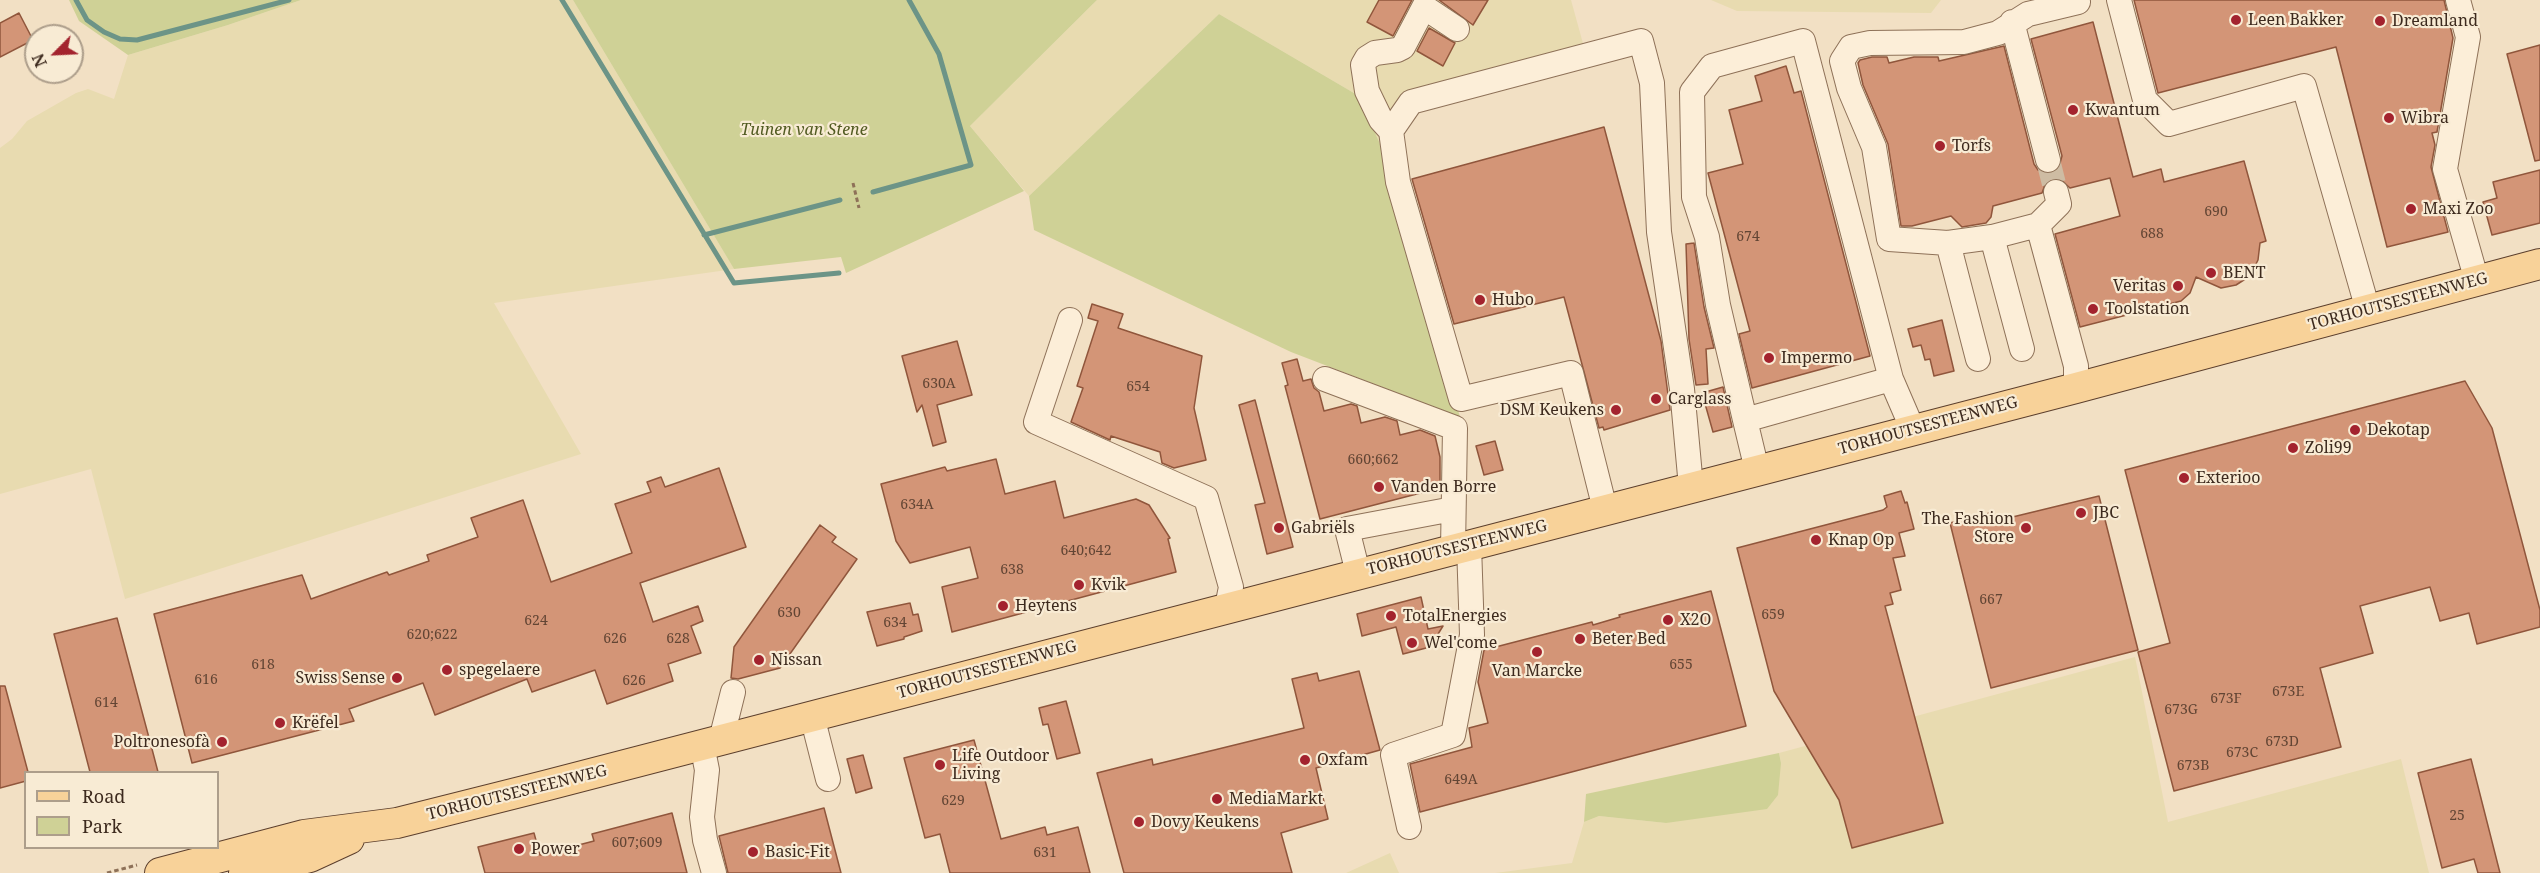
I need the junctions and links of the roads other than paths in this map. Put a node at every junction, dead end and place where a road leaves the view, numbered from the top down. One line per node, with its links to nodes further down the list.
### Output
1 (2119, 0): 14 (lane)
2 (2458, 0): 13 (lane)
3 (2078, 2): 4 (lane)
4 (2013, 22): 7 (lane); 11 (lane)
5 (1457, 29): 6 (lane)
6 (1391, 131): 24 (lane); 26 (lane)
7 (2048, 160)
8 (2056, 192): 9 (lane)
9 (2038, 225): 10 (lane); 20 (lane)
10 (1992, 237): 11 (lane); 16 (lane)
11 (1948, 243): 17 (lane)
12 (2540, 264): 13 (main road, TORHOUTSESTEENWEG)
13 (2477, 281): 14 (main road, TORHOUTSESTEENWEG)
14 (2368, 310): 20 (main road, TORHOUTSESTEENWEG)
15 (1070, 320): 29 (lane)
16 (2022, 349)
17 (1978, 359)
18 (1325, 379): 25 (lane)
19 (1892, 379): 21 (lane); 21 (lane); 22 (lane)
20 (2076, 388): 22 (main road, TORHOUTSESTEENWEG)
21 (1745, 420): 23 (lane)
22 (1913, 430): 23 (main road, TORHOUTSESTEENWEG)
23 (1757, 470): 24 (main road, TORHOUTSESTEENWEG)
24 (1691, 487): 26 (main road, TORHOUTSESTEENWEG)
25 (1453, 508): 27 (lane); 28 (lane)
26 (1605, 509): 27 (main road, TORHOUTSESTEENWEG)
27 (1461, 547): 28 (main road, TORHOUTSESTEENWEG); 34 (lane)
28 (1358, 573): 29 (main road, TORHOUTSESTEENWEG)
29 (1227, 607): 31 (main road, TORHOUTSESTEENWEG)
30 (733, 692): 32 (lane)
31 (812, 716): 32 (main road, TORHOUTSESTEENWEG); 33 (lane)
32 (711, 743): 35 (main road, TORHOUTSESTEENWEG); 38 (lane)
33 (828, 779)
34 (1409, 826)
35 (374, 828): 36 (main road, TORHOUTSESTEENWEG); 37 (main road, TORHOUTSESTEENWEG)
36 (160, 873)
37 (244, 873)
38 (714, 873)

